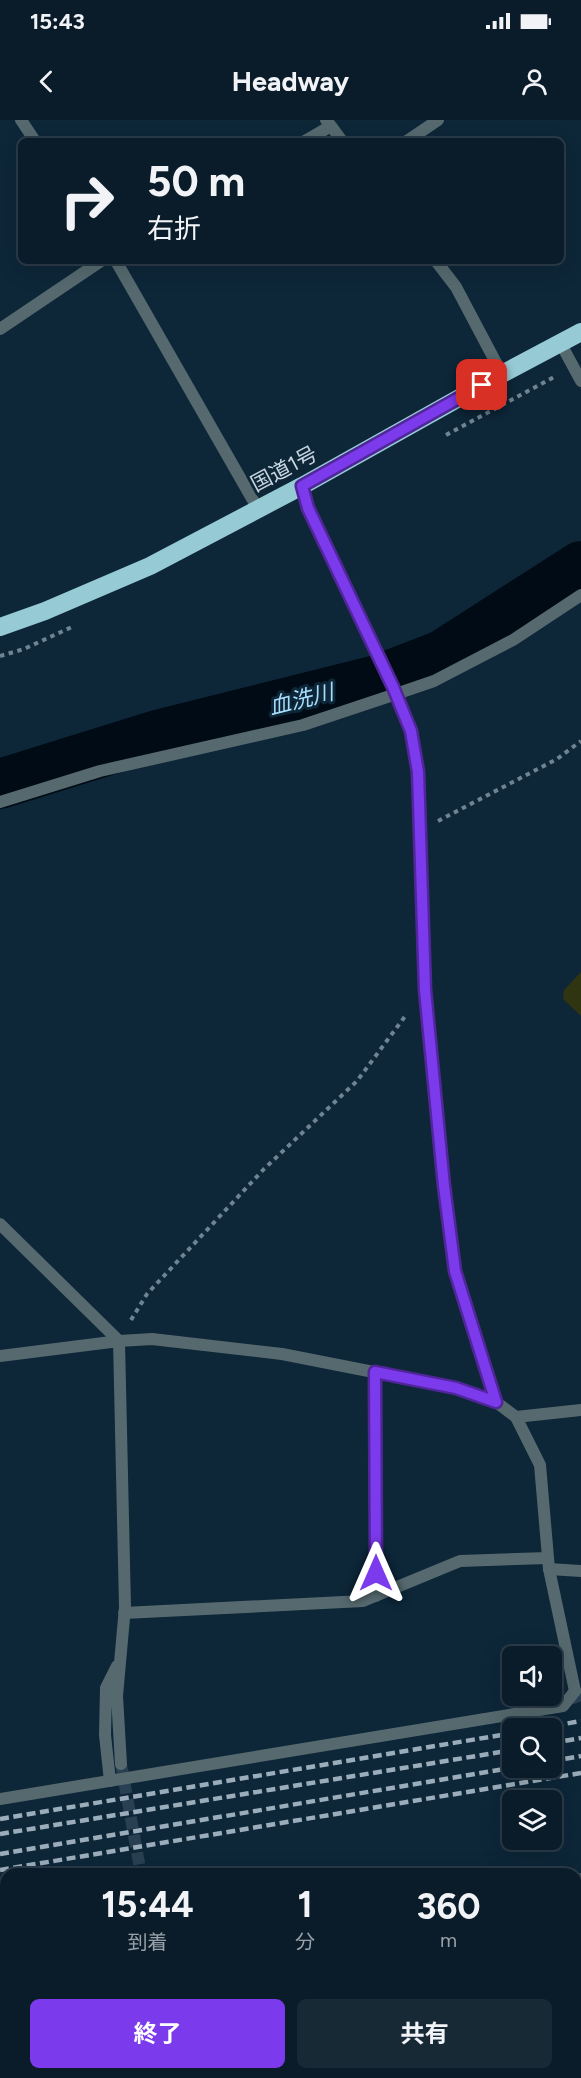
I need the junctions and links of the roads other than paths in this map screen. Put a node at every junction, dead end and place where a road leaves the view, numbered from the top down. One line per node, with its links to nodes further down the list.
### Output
1 (21, 120): 4 (street)
2 (438, 120): 7 (street)
3 (329, 123): 5 (street); 6 (street)
4 (33, 138)
5 (309, 138)
6 (340, 138)
7 (411, 138)
8 (97, 264): 11 (street)
9 (118, 264): 17 (street)
10 (438, 264): 14 (street)
11 (0, 329)
12 (581, 332): 13 (highway, 国道1号)
13 (561, 344): 14 (highway, 国道1号); 15 (street)
14 (502, 374): 16 (highway, 国道1号)
15 (581, 381)
16 (302, 486): 17 (highway, 国道1号); 20 (street)
17 (258, 509): 19 (highway, 国道1号)
18 (581, 595): 20 (street)
19 (0, 627)
20 (395, 691): 21 (street); 26 (street)
21 (0, 802)
22 (0, 1224): 23 (street)
23 (119, 1341): 24 (street); 25 (street); 32 (street)
24 (0, 1356)
25 (375, 1372): 26 (street); 31 (street)
26 (496, 1402): 28 (street)
27 (581, 1410): 28 (street)
28 (516, 1417): 29 (street)
29 (549, 1564): 30 (street); 31 (street); 35 (street)
30 (581, 1571)
31 (376, 1596): 32 (street)
32 (124, 1613): 33 (street)
33 (120, 1660): 34 (street); 35 (street)
34 (121, 1764)
35 (110, 1781): 36 (street)
36 (0, 1799)

